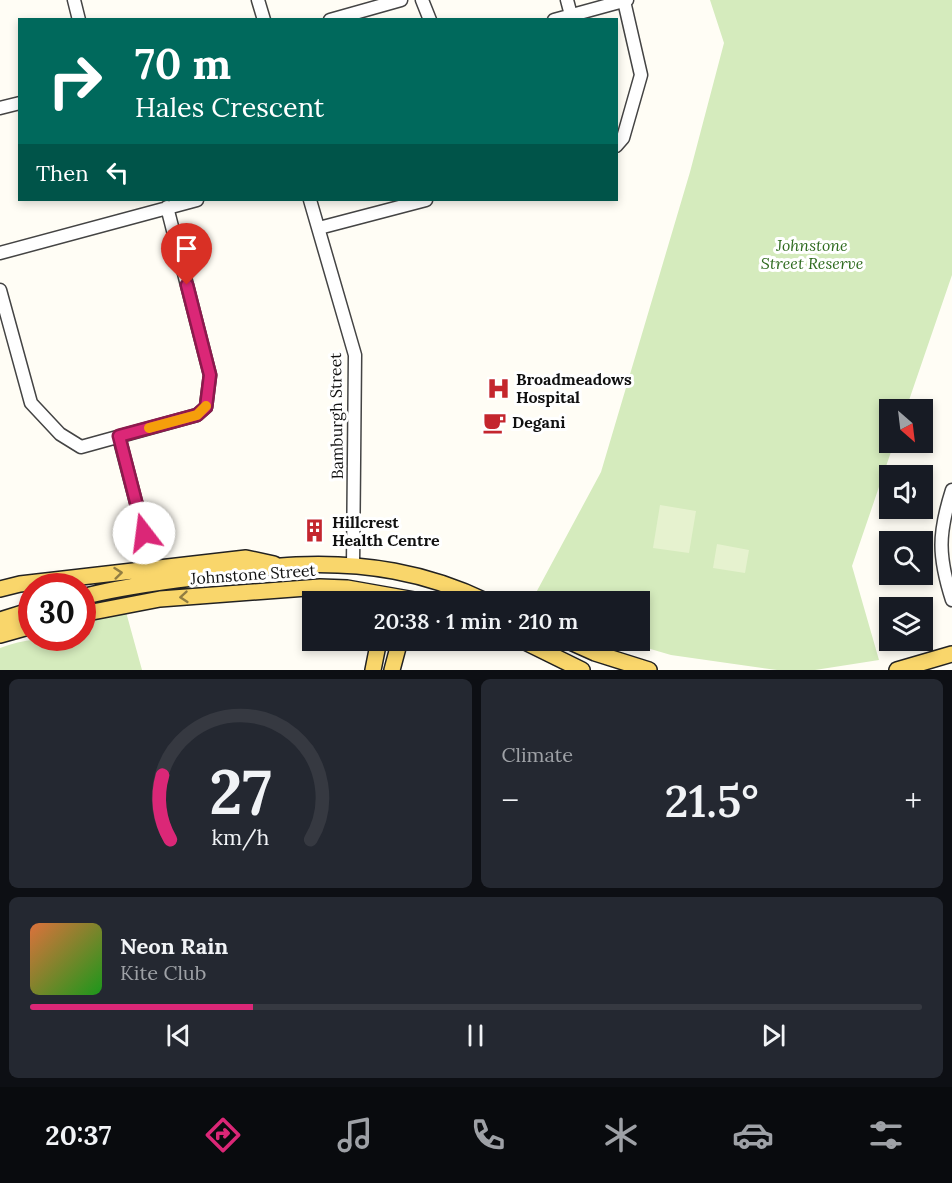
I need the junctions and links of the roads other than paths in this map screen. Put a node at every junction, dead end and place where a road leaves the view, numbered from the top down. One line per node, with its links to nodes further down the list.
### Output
1 (74, 0): 8 (street)
2 (258, 0): 9 (street)
3 (401, 0): 10 (street)
4 (422, 0): 11 (street)
5 (567, 0): 7 (street)
6 (626, 0): 7 (street); 15 (street)
7 (571, 15): 12 (street)
8 (78, 18)
9 (263, 18)
10 (337, 18)
11 (429, 18)
12 (561, 18)
13 (18, 104): 14 (street)
14 (0, 108)
15 (618, 144)
16 (193, 201): 19 (street)
17 (310, 201): 20 (street, Bamburgh Street)
18 (422, 201): 20 (street)
19 (167, 207): 21 (street); 23 (street)
20 (319, 228): 27 (street, Bamburgh Street)
21 (0, 253)
22 (0, 290): 23 (street)
23 (119, 436): 25 (street)
24 (952, 490): 44 (street)
25 (142, 549)
26 (295, 565): 27 (main road, Johnstone Street); 29 (main road, one-way to 26); 30 (main road, Johnstone Street)
27 (353, 566): 28 (main road, Johnstone Street)
28 (400, 571): 31 (main road, Johnstone Street); 40 (main road)
29 (96, 575)
30 (205, 576): 37 (main road); 43 (main road, Johnstone Street)
31 (421, 576): 41 (main road); 42 (main road, Johnstone Street)
32 (0, 583): 33 (main road)
33 (18, 584)
34 (18, 584): 36 (main road)
35 (347, 588): 37 (main road, Johnstone Street); 38 (main road); 39 (main road, Johnstone Street)
36 (0, 589)
37 (284, 589): 45 (main road, Johnstone Street, one-way to 45)
38 (350, 591)
39 (359, 591)
40 (391, 591)
41 (414, 591)
42 (463, 591)
43 (96, 594)
44 (952, 600)
45 (96, 611)
46 (18, 614): 47 (main road)
47 (0, 620)
48 (18, 630): 49 (main road)
49 (0, 635)
50 (370, 651): 56 (main road)
51 (376, 651): 56 (main road)
52 (397, 651): 57 (main road)
53 (543, 651): 58 (main road)
54 (591, 651): 59 (main road)
55 (952, 654): 60 (main road)
56 (371, 670)
57 (392, 670)
58 (582, 670)
59 (649, 670)
60 (897, 670)

